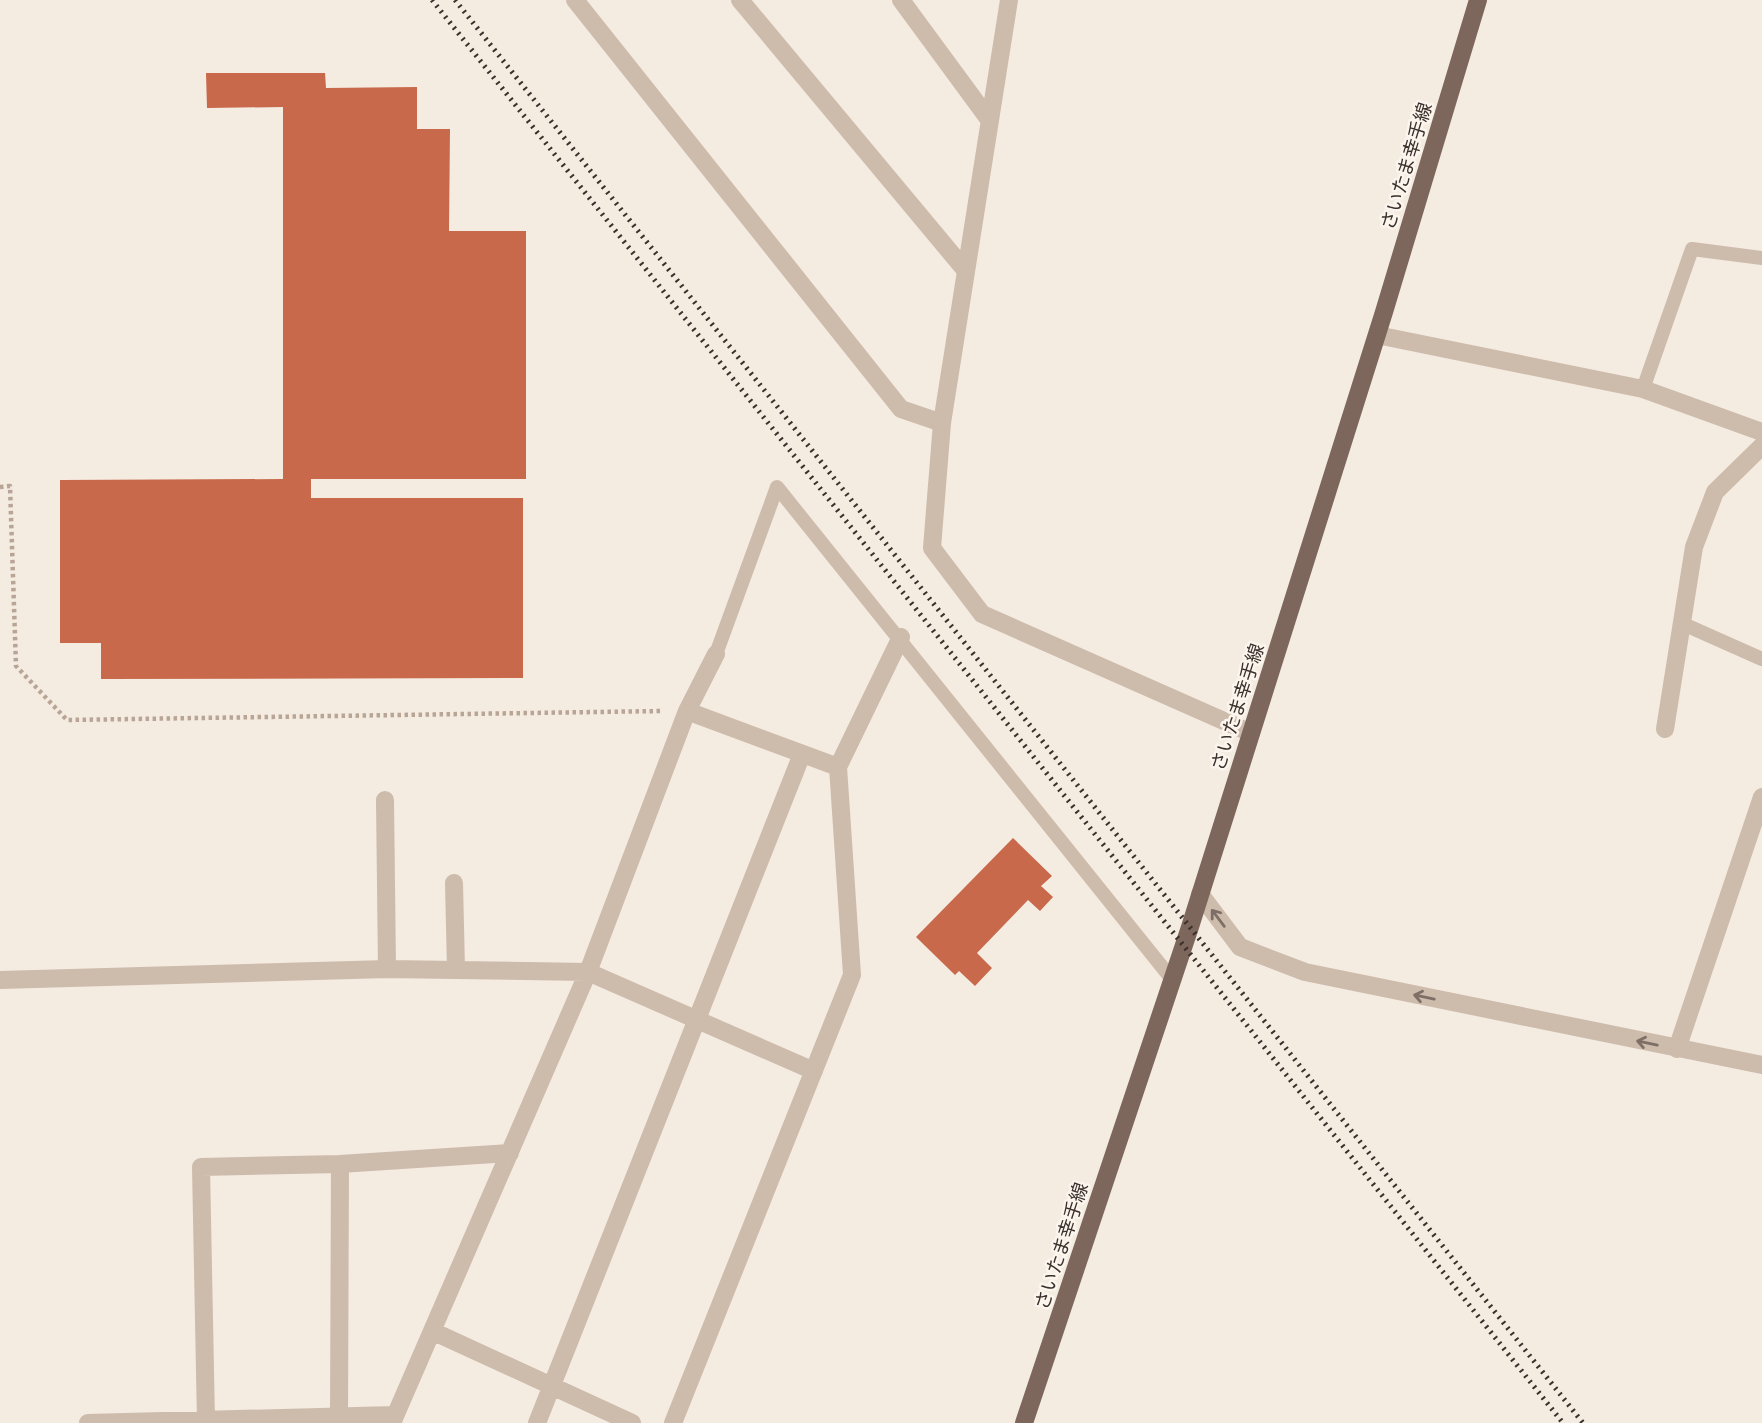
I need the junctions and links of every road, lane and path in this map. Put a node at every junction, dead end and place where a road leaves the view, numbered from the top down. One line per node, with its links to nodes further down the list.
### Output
1 (575, 0): 11 (street)
2 (740, 0): 8 (street)
3 (901, 0): 6 (street)
4 (1009, 0): 6 (street)
5 (1478, 0): 9 (main road, さいたま幸手線)
6 (990, 121): 8 (street)
7 (1762, 258): 10 (lane)
8 (966, 271): 11 (street)
9 (1377, 335): 10 (street); 21 (main road, さいたま幸手線)
10 (1643, 389): 12 (street)
11 (942, 423): 21 (street)
12 (1762, 432)
13 (1762, 446): 15 (street)
14 (0, 486): 19 (path)
15 (1681, 623): 18 (lane); 20 (street)
16 (901, 637): 17 (lane); 23 (street); 31 (lane)
17 (716, 654): 19 (street)
18 (1762, 659)
19 (687, 711): 22 (street); 30 (street)
20 (1665, 729)
21 (1251, 733): 27 (main road, さいたま幸手線)
22 (802, 754): 23 (street); 33 (street)
23 (838, 767): 36 (street)
24 (1762, 797): 34 (street)
25 (385, 800): 28 (street)
26 (454, 883): 29 (street)
27 (1200, 894): 31 (main road, さいたま幸手線); 34 (street, one-way to 27)
28 (387, 969): 29 (street); 32 (street)
29 (456, 970): 30 (street)
30 (588, 972): 33 (street); 37 (street)
31 (1171, 978): 48 (main road, さいたま幸手線)
32 (0, 980)
33 (699, 1021): 36 (street); 40 (street)
34 (1677, 1049): 35 (street)
35 (1762, 1065)
36 (814, 1071): 47 (street)
37 (510, 1153): 38 (street); 39 (street)
38 (341, 1164): 41 (street); 43 (street)
39 (432, 1331): 40 (street); 42 (street)
40 (553, 1386): 45 (street); 46 (street)
41 (339, 1417): 42 (street); 43 (street)
42 (394, 1419)
43 (206, 1422): 44 (street)
44 (88, 1423)
45 (537, 1423)
46 (632, 1423)
47 (673, 1423)
48 (1024, 1423)

